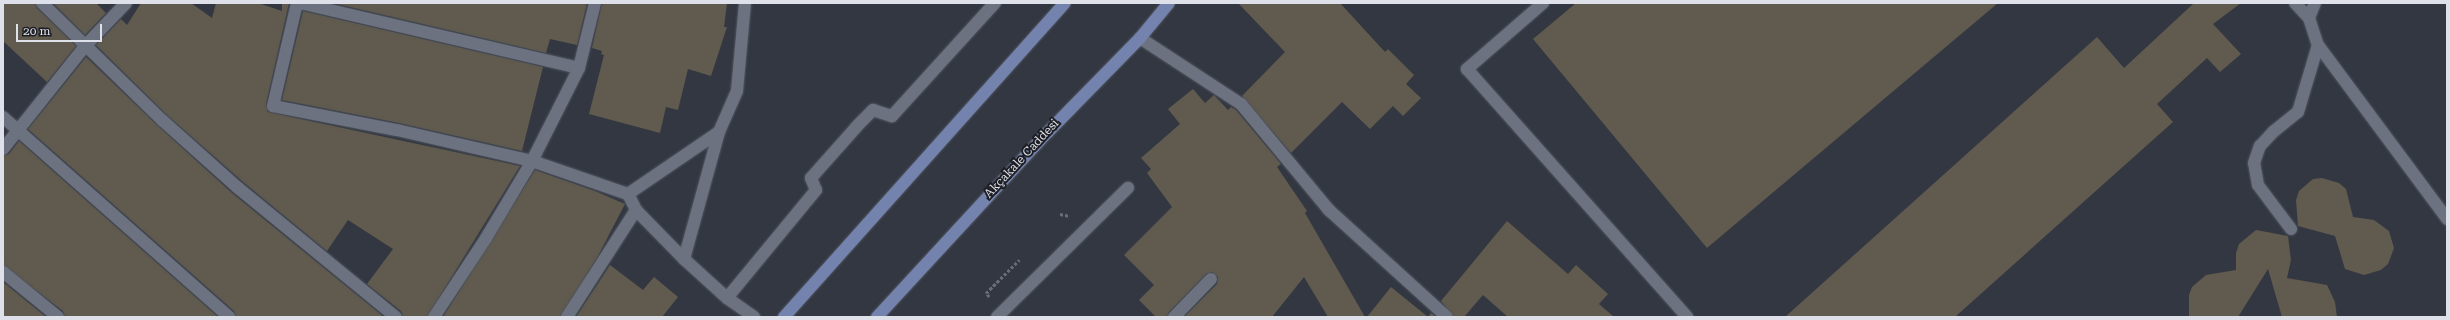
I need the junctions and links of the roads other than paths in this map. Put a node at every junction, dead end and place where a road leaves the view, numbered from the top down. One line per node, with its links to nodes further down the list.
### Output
1 (42, 3): 14 (street)
2 (126, 3): 14 (street)
3 (299, 3): 16 (street); 21 (street)
4 (595, 3): 16 (street)
5 (745, 3): 19 (street)
6 (995, 3): 30 (street)
7 (1065, 3): 37 (main road)
8 (1169, 3): 13 (main road, Akçakale Caddesi)
9 (1543, 3): 42 (street)
10 (2295, 3): 12 (street)
11 (2315, 3): 12 (street)
12 (2309, 18): 15 (street)
13 (1140, 38): 38 (main road, Akçakale Caddesi); 41 (street)
14 (86, 45): 18 (street); 33 (street)
15 (2318, 45): 25 (street); 26 (street)
16 (579, 68): 21 (street)
17 (3, 117): 18 (street)
18 (17, 130): 20 (street); 32 (street)
19 (719, 132): 23 (street); 27 (street)
20 (3, 148)
21 (532, 161): 23 (street); 34 (street)
22 (1128, 188): 39 (street)
23 (628, 194): 24 (street)
24 (636, 210): 27 (street); 35 (street)
25 (2447, 219)
26 (2291, 229)
27 (684, 259): 30 (street)
28 (3, 272): 31 (street)
29 (1211, 279): 40 (street)
30 (727, 298): 36 (street)
31 (58, 317)
32 (230, 317)
33 (396, 317)
34 (434, 317)
35 (567, 317)
36 (754, 317)
37 (784, 317)
38 (878, 317)
39 (997, 317)
40 (1174, 317)
41 (1447, 317)
42 (1687, 317)

